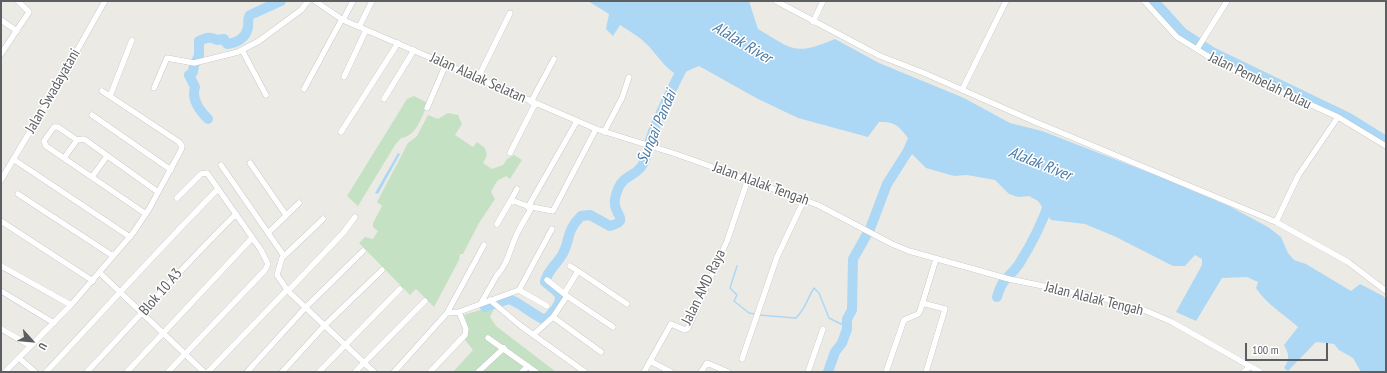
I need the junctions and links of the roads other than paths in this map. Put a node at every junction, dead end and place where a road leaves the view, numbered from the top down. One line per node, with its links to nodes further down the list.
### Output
1 (18, 1): 18 (street)
2 (105, 1): 50 (street, Jalan Swadayatani)
3 (308, 1): 22 (street)
4 (315, 1): 13 (street, Jalan Alalak Selatan)
5 (353, 1): 13 (street)
6 (372, 1): 16 (street)
7 (776, 1): 15 (street)
8 (823, 1): 15 (street)
9 (1006, 1): 32 (street)
10 (1144, 1): 21 (street, Jalan Pembelah Pulau)
11 (1227, 1): 21 (street)
12 (510, 13): 29 (street)
13 (343, 19): 16 (street, Jalan Alalak Selatan); 31 (street)
14 (1, 20): 18 (street)
15 (813, 22): 32 (street)
16 (359, 27): 17 (street, Jalan Alalak Selatan)
17 (366, 30): 20 (street, Jalan Alalak Selatan); 27 (street)
18 (17, 31): 24 (street)
19 (132, 40): 35 (street)
20 (398, 43): 23 (street, Jalan Alalak Selatan); 43 (street)
21 (1197, 49): 40 (street, Jalan Pembelah Pulau)
22 (242, 50): 30 (street); 34 (street)
23 (414, 50): 26 (street, Jalan Alalak Selatan); 36 (street)
24 (2, 52)
25 (554, 59): 37 (street)
26 (446, 64): 29 (street, Jalan Alalak Selatan); 38 (street)
27 (344, 77)
28 (629, 77): 44 (street)
29 (478, 78): 37 (street, Jalan Alalak Selatan)
30 (154, 88)
31 (304, 89)
32 (962, 90): 73 (street)
33 (102, 91): 35 (street)
34 (266, 95)
35 (110, 96): 54 (street)
36 (384, 99)
37 (533, 103): 41 (street, Jalan Alalak Selatan); 48 (street)
38 (426, 108)
39 (92, 115): 54 (street)
40 (1338, 117): 47 (street, Jalan Pembelah Pulau); 73 (street)
41 (577, 121): 42 (street, Jalan Alalak Selatan); 66 (street)
42 (596, 129): 44 (street, Jalan Alalak Selatan); 66 (street)
43 (341, 132)
44 (604, 132): 46 (street, Jalan Alalak Selatan)
45 (77, 140): 49 (street); 51 (street); 51 (street)
46 (648, 146): 56 (street, Jalan Alalak Tengah)
47 (1386, 146)
48 (510, 153)
49 (108, 156): 55 (street); 60 (street)
50 (14, 158): 57 (street, Jalan Swadayatani); 77 (street)
51 (64, 158): 55 (street)
52 (250, 163): 69 (street)
53 (221, 165): 76 (street)
54 (171, 170): 60 (street)
55 (92, 177): 67 (street)
56 (748, 179): 64 (street, Jalan Alalak Tengah); 126 (street, Jalan AMD Raya)
57 (1, 180)
58 (517, 189): 63 (street)
59 (217, 190): 62 (street); 68 (street); 96 (street)
60 (158, 192): 67 (street)
61 (18, 194): 81 (street)
62 (177, 198)
63 (511, 200): 66 (street); 74 (street)
64 (804, 200): 83 (street, Jalan Alalak Tengah); 125 (street)
65 (299, 203): 69 (street)
66 (530, 207): 98 (street)
67 (146, 214): 77 (street)
68 (236, 214): 78 (street); 109 (street, Blok 10 A3)
69 (286, 215): 76 (street)
70 (355, 217): 92 (street)
71 (323, 219): 82 (street)
72 (1, 221): 90 (street)
73 (1276, 222): 95 (street)
74 (497, 224)
75 (552, 229): 93 (street)
76 (268, 233): 82 (street)
77 (130, 237): 81 (street)
78 (252, 238): 116 (street); 123 (street)
79 (484, 245): 108 (street)
80 (363, 251): 106 (street)
81 (113, 256): 88 (street)
82 (284, 256): 92 (street)
83 (936, 259): 102 (street); 129 (street, Jalan Alalak Tengah)
84 (1, 266): 104 (street)
85 (570, 266): 87 (street)
86 (382, 270): 112 (street)
87 (578, 271): 97 (street); 103 (street)
88 (100, 273): 90 (street); 96 (street)
89 (546, 280): 97 (street)
90 (92, 281): 104 (street)
91 (400, 289): 120 (street)
92 (288, 290): 106 (street); 137 (street)
93 (519, 290): 101 (street); 105 (street)
94 (1, 291): 111 (street)
95 (1386, 291)
96 (120, 294): 109 (street); 132 (street)
97 (566, 295): 110 (street); 113 (street)
98 (486, 296): 100 (street); 101 (street)
99 (425, 301): 127 (street)
100 (481, 303): 101 (street); 107 (street)
101 (493, 303): 117 (street)
102 (922, 303): 154 (street); 155 (street)
103 (627, 304)
104 (71, 305): 111 (street)
105 (547, 306)
106 (305, 308): 112 (street); 138 (street)
107 (459, 312): 108 (street); 144 (street)
108 (447, 313): 143 (street)
109 (142, 314): 116 (street); 133 (street, Blok 10 A3)
110 (553, 317): 117 (street); 122 (street)
111 (54, 323): 119 (street)
112 (324, 326): 120 (street); 139 (street)
113 (613, 327)
114 (1, 329): 119 (street)
115 (823, 329): 153 (street)
116 (163, 334): 123 (street); 134 (street)
117 (533, 335): 148 (street)
118 (488, 338): 121 (street)
119 (31, 346): 124 (street)
120 (344, 346): 127 (street); 140 (street)
121 (504, 348): 128 (street); 145 (street)
122 (601, 352)
123 (185, 354): 135 (street); 136 (street)
124 (19, 358): 130 (street); 131 (street)
125 (742, 360)
126 (650, 361): 149 (street, Jalan AMD Raya); 150 (street)
127 (364, 362): 141 (street); 142 (street)
128 (528, 366): 146 (street); 147 (street)
129 (1250, 366): 156 (street); 157 (street, Jalan Alalak Tengah)
130 (5, 372)
131 (34, 372)
132 (46, 372)
133 (87, 372)
134 (127, 372)
135 (168, 372)
136 (204, 372)
137 (208, 372)
138 (247, 372)
139 (282, 372)
140 (320, 372)
141 (355, 372)
142 (374, 372)
143 (394, 372)
144 (430, 372)
145 (478, 372)
146 (522, 372)
147 (536, 372)
148 (585, 372)
149 (644, 372)
150 (671, 372)
151 (701, 372): 152 (street)
152 (728, 372)
153 (808, 372)
154 (886, 372)
155 (926, 372)
156 (1244, 372)
157 (1260, 372)

